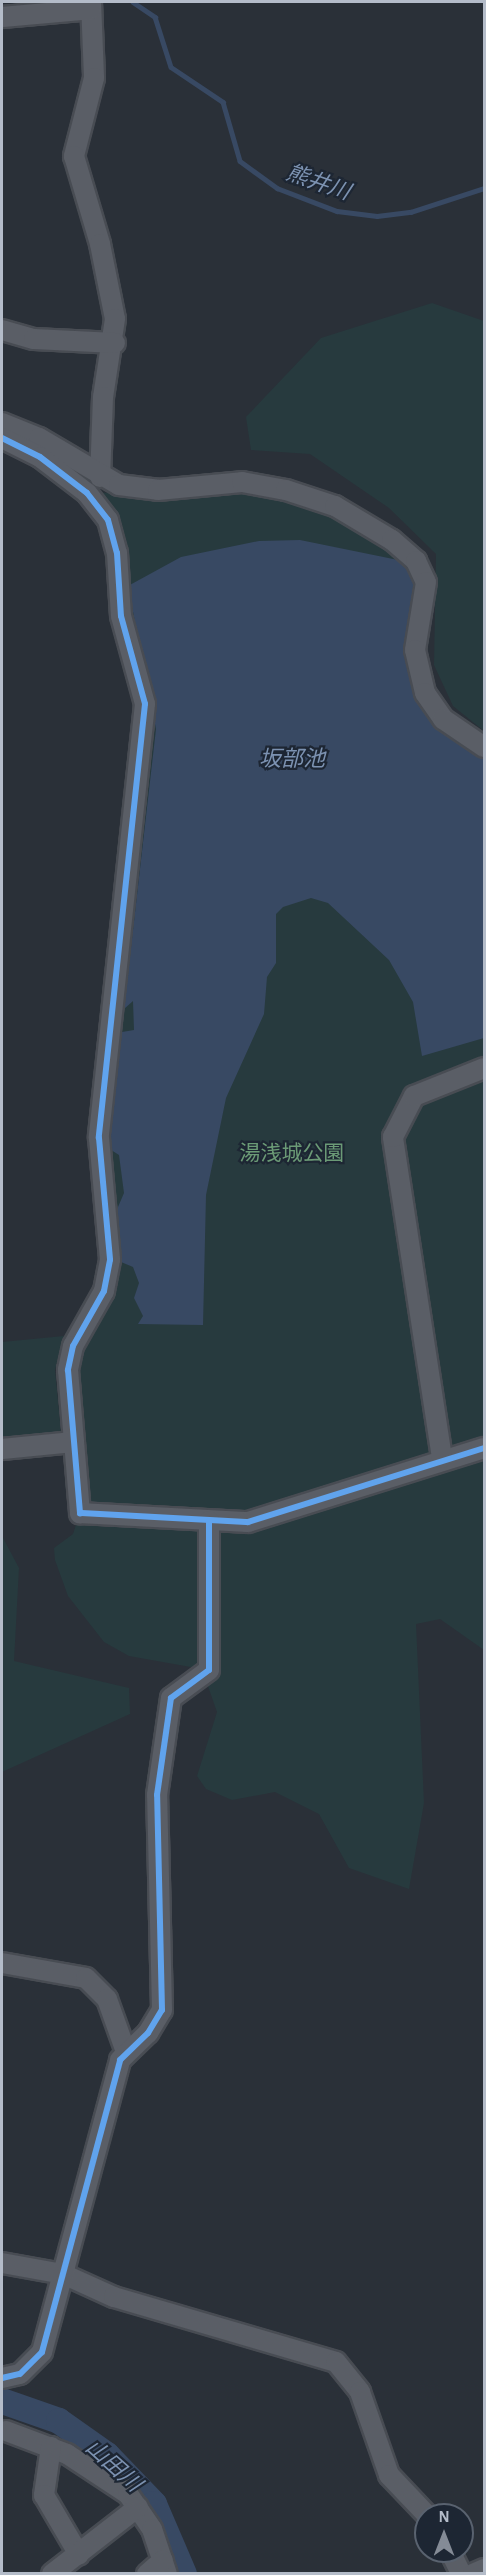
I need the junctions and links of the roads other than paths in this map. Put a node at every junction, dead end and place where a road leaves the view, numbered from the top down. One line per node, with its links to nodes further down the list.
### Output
1 (91, 5): 2 (street); 4 (street)
2 (2, 17)
3 (2, 330): 4 (street)
4 (115, 343): 7 (street)
5 (2, 423): 7 (street)
6 (2, 438): 10 (street)
7 (100, 477): 8 (street)
8 (484, 747)
9 (484, 1068): 13 (street)
10 (74, 1442): 12 (street); 14 (street)
11 (484, 1448): 13 (street)
12 (2, 1449)
13 (442, 1458): 14 (street)
14 (209, 1521): 16 (street)
15 (2, 1963): 16 (street)
16 (126, 2052): 18 (street)
17 (2, 2263): 18 (street)
18 (63, 2274): 19 (street); 22 (street)
19 (2, 2378)
20 (6, 2431): 21 (street)
21 (51, 2447): 23 (street); 24 (street)
22 (416, 2503)
23 (138, 2507): 24 (street); 25 (street)
24 (79, 2555): 27 (street)
25 (165, 2567): 28 (street)
26 (484, 2569): 29 (street)
27 (52, 2574)
28 (147, 2574)
29 (473, 2574)

